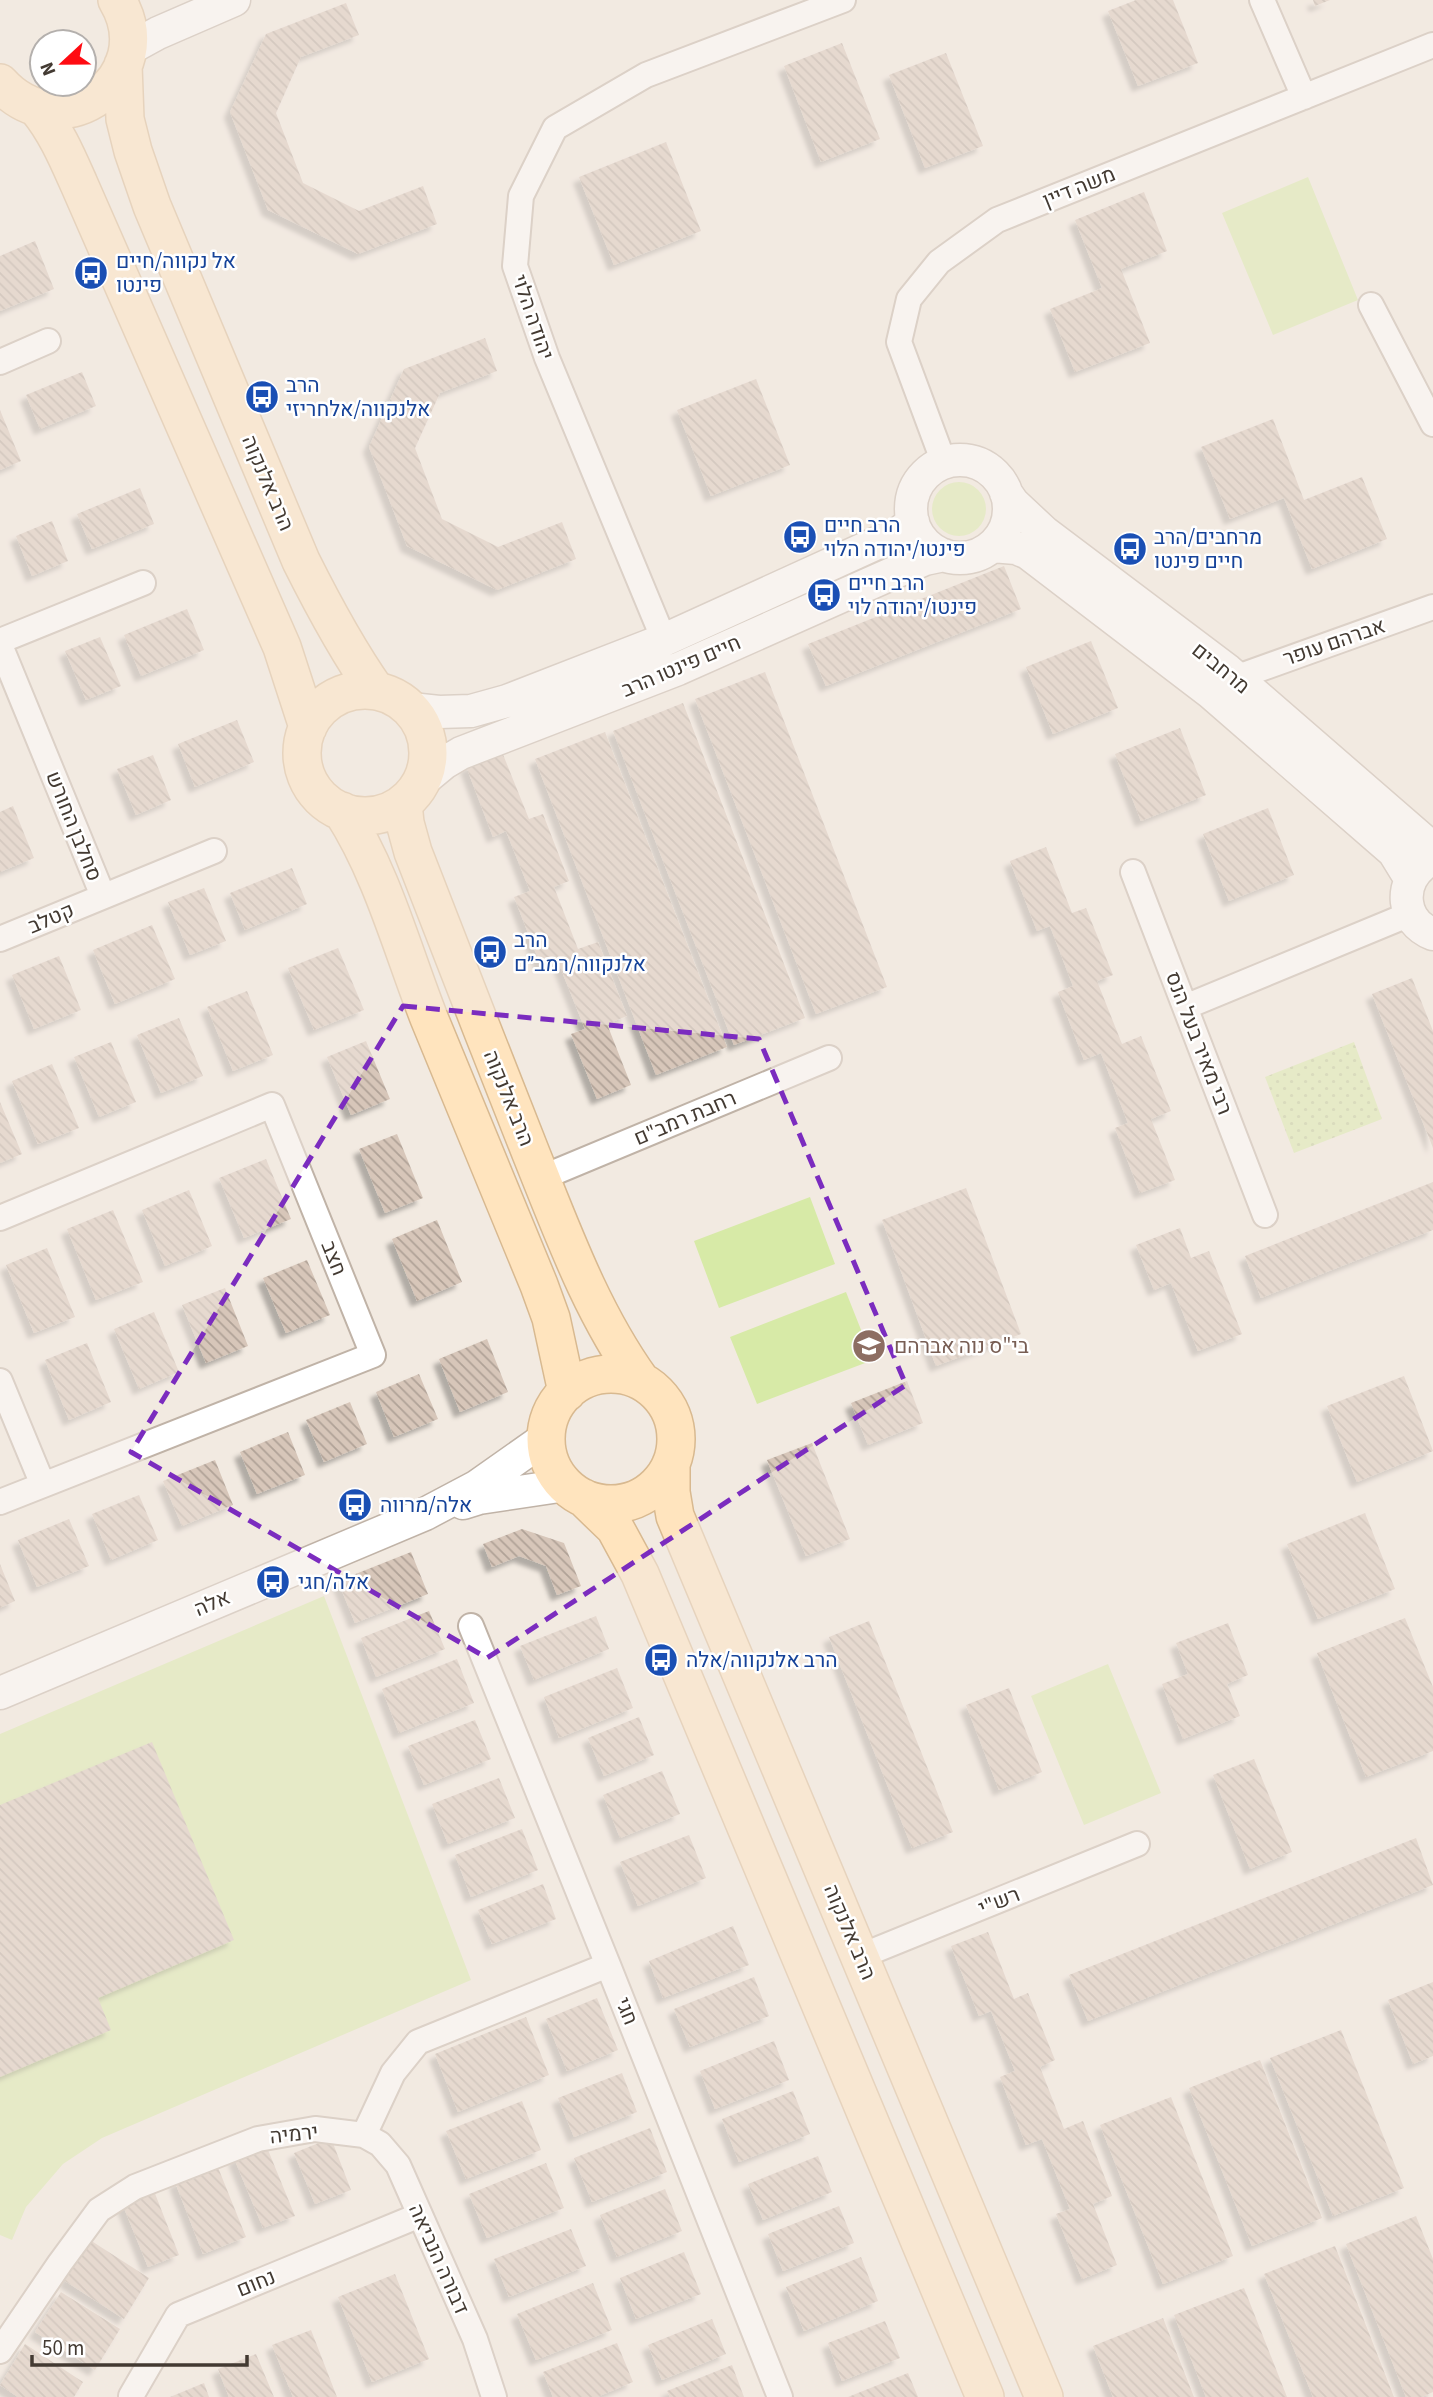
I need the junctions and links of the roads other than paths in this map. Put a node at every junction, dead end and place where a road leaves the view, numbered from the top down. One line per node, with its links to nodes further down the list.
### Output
1 (117, 0): 6 (main road, הרב אלנקוה)
2 (234, 0): 6 (street)
3 (843, 0): 20 (street, יהודה הלוי)
4 (1262, 0): 7 (street)
5 (1433, 45): 7 (street, משה דיין)
6 (125, 58): 8 (main road); 23 (main road, הרב אלנקוה)
7 (1304, 97): 13 (street, משה דיין)
8 (14, 98): 25 (main road)
9 (1371, 305): 12 (street)
10 (48, 341): 11 (street)
11 (0, 362)
12 (1433, 424)
13 (944, 463): 14 (street); 15 (street)
14 (1006, 493): 16 (street); 22 (street, מרחבים)
15 (913, 522): 17 (street); 20 (street, חיים פינטו הרב)
16 (992, 546): 17 (street); 30 (street, מרחבים)
17 (944, 555): 26 (street, חיים פינטו הרב)
18 (143, 583): 21 (street, סחלבן החורש)
19 (1433, 607): 22 (street, אברהם עופר)
20 (664, 640): 24 (street, חיים פינטו הרב)
21 (0, 643): 32 (street, סחלבן החורש)
22 (1235, 678): 28 (street, מרחבים)
23 (376, 691): 24 (main road); 25 (main road)
24 (411, 709): 26 (main road)
25 (308, 727): 27 (main road)
26 (412, 793): 27 (main road); 37 (main road, הרב אלנקוה)
27 (342, 811): 42 (main road, הרב אלנקוה)
28 (1433, 849)
29 (214, 851): 32 (street, סחלבן החורש)
30 (1422, 869): 33 (street)
31 (1133, 872): 35 (street, רבי מאיר בעל הנס)
32 (103, 896): 34 (street, קטלב)
33 (1426, 929): 35 (street)
34 (0, 939)
35 (1185, 1007): 38 (street, רבי מאיר בעל הנס)
36 (829, 1058): 37 (street, רחבת רמב"ם)
37 (541, 1178): 41 (main road, הרב אלנקוה)
38 (1265, 1214)
39 (0, 1218): 45 (street, חצב)
40 (0, 1381): 45 (street)
41 (640, 1381): 42 (main road); 44 (main road)
42 (567, 1392): 43 (main road)
43 (547, 1437): 46 (main road); 48 (street, אלה)
44 (671, 1464): 46 (main road); 52 (main road, הרב אלנקוה)
45 (43, 1485): 47 (street, חצב)
46 (575, 1491): 48 (street, אלה); 60 (main road)
47 (0, 1502)
48 (425, 1514): 50 (street, אלה)
49 (471, 1626): 53 (street, חגי)
50 (0, 1693)
51 (1137, 1844): 52 (street, רש"י)
52 (860, 1956): 61 (main road, הרב אלנקוה)
53 (608, 1965): 54 (street); 59 (street, חגי)
54 (363, 2135): 55 (street, דבורה הנביאה); 56 (street, ירמיה)
55 (420, 2216): 57 (street, נחום); 58 (street, דבורה הנביאה)
56 (0, 2351)
57 (131, 2396)
58 (494, 2397)
59 (780, 2397)
60 (985, 2397)
61 (1044, 2397)

